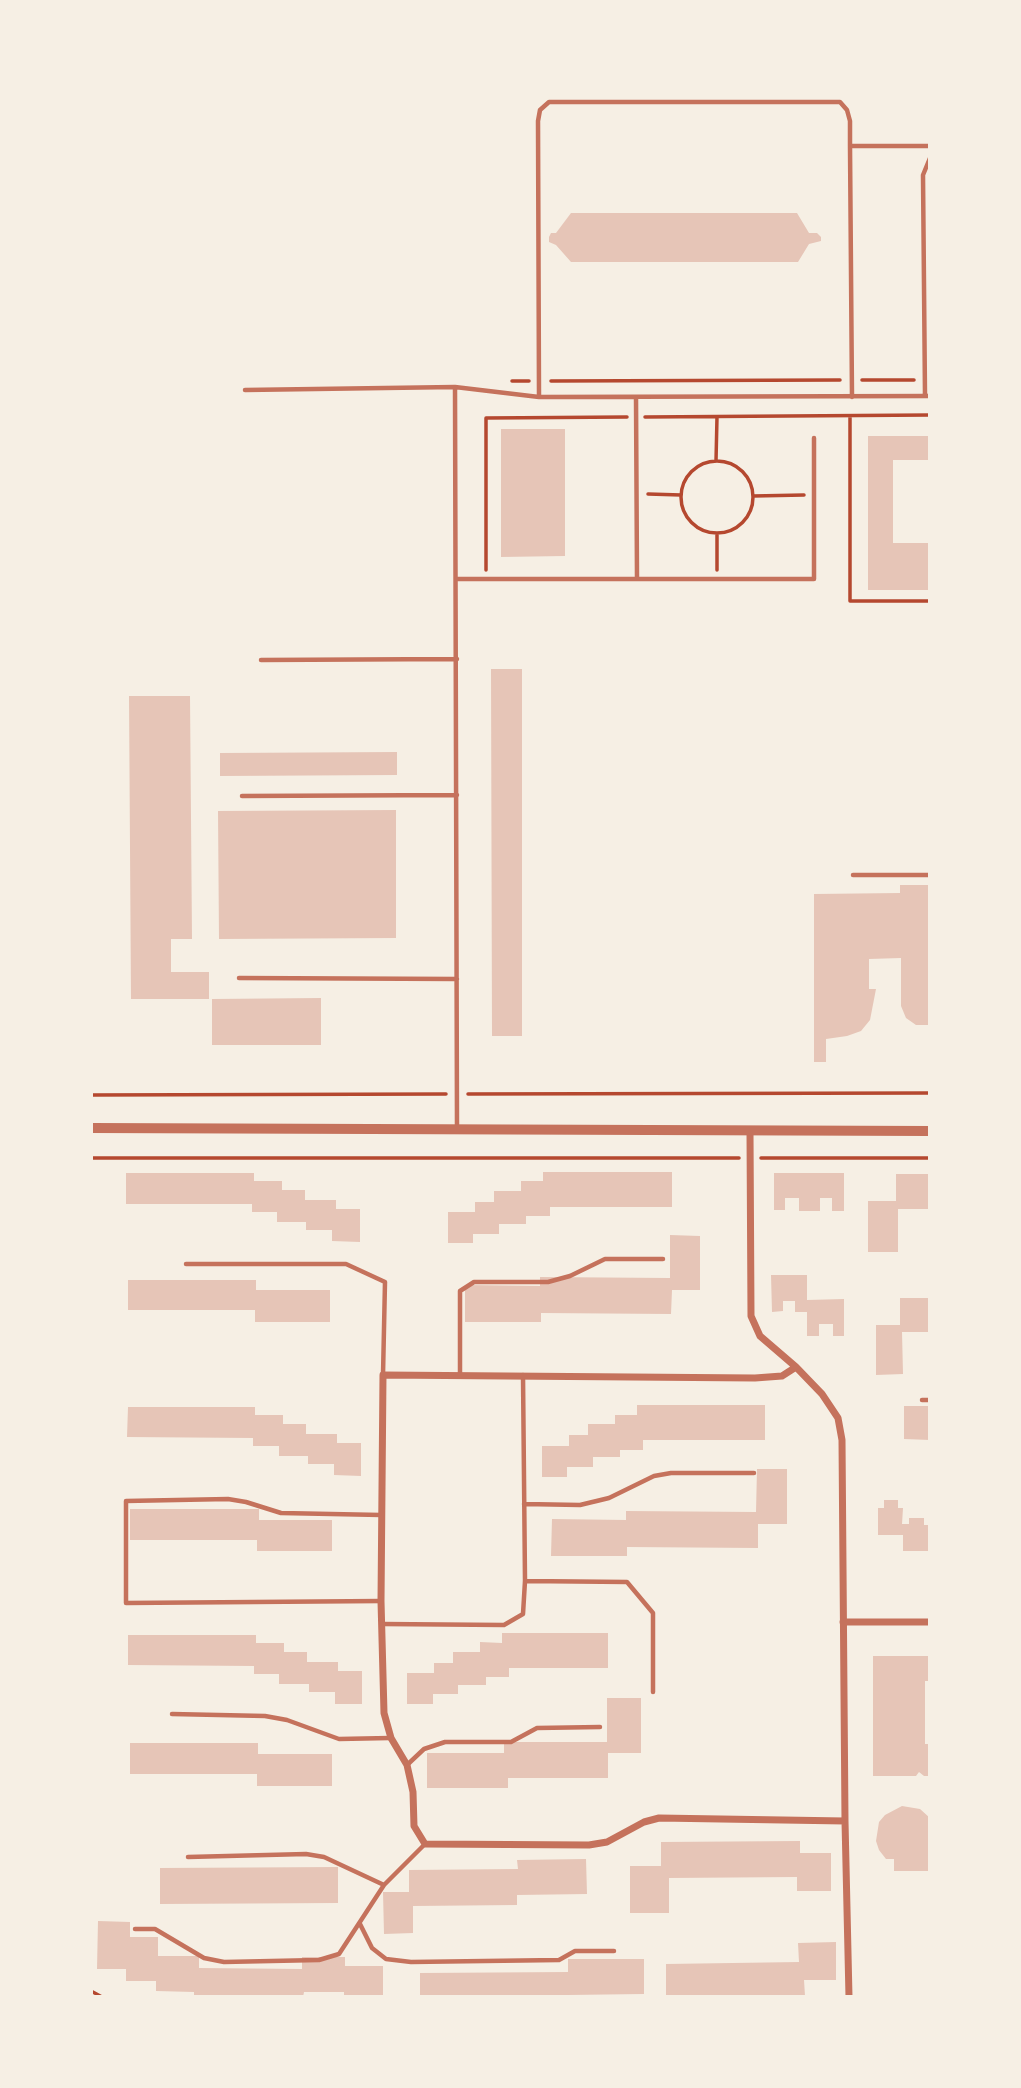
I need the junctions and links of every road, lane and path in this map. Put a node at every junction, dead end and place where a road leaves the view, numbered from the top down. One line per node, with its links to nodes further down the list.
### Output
1 (850, 146): 2 (lane); 4 (lane); 7 (lane)
2 (930, 146)
3 (930, 158): 5 (lane)
4 (852, 380): 5 (path); 7 (path); 13 (lane)
5 (925, 380): 10 (lane)
6 (501, 381): 7 (path)
7 (539, 381): 11 (lane)
8 (455, 387): 9 (lane); 11 (lane); 23 (lane)
9 (245, 390)
10 (928, 396): 13 (lane)
11 (539, 397): 12 (lane)
12 (636, 397): 13 (lane); 18 (lane)
13 (852, 397)
14 (717, 416): 17 (path)
15 (850, 416): 26 (path)
16 (814, 438): 20 (lane)
17 (716, 461): 19 (path); 21 (path)
18 (636, 494): 19 (path); 24 (lane)
19 (681, 495): 22 (path)
20 (813, 495): 21 (path); 25 (lane)
21 (753, 496): 22 (path)
22 (717, 533): 25 (path)
23 (457, 579): 24 (lane); 27 (lane)
24 (636, 579): 25 (lane)
25 (716, 579)
26 (930, 601)
27 (457, 659): 28 (lane); 29 (lane)
28 (261, 660)
29 (457, 795): 30 (lane); 34 (lane)
30 (242, 796)
31 (853, 875): 32 (lane)
32 (930, 875)
33 (239, 978): 34 (lane)
34 (457, 979): 36 (lane)
35 (930, 1093): 36 (path)
36 (457, 1094): 37 (path); 39 (lane)
37 (91, 1095)
38 (91, 1128): 39 (street)
39 (457, 1131): 41 (street)
40 (930, 1131): 41 (street)
41 (750, 1132): 43 (street)
42 (91, 1158): 43 (path)
43 (750, 1158): 44 (path); 47 (street)
44 (930, 1158)
45 (663, 1259): 48 (lane)
46 (186, 1264): 50 (lane)
47 (796, 1367): 49 (street); 58 (street)
48 (460, 1374): 49 (street); 50 (street)
49 (523, 1374): 54 (lane)
50 (383, 1375): 55 (street)
51 (922, 1400): 52 (lane)
52 (930, 1400)
53 (754, 1474): 54 (lane)
54 (524, 1504): 56 (lane)
55 (382, 1515): 57 (street); 57 (lane)
56 (525, 1581): 60 (lane); 61 (lane)
57 (382, 1601): 60 (street)
58 (843, 1622): 59 (street); 66 (street)
59 (930, 1622)
60 (382, 1624): 64 (street)
61 (653, 1692)
62 (173, 1714): 64 (lane)
63 (600, 1727): 65 (lane)
64 (391, 1738): 65 (street)
65 (407, 1765): 67 (street)
66 (845, 1821): 67 (street); 75 (street)
67 (425, 1844): 69 (lane)
68 (188, 1857): 69 (lane)
69 (384, 1885): 70 (lane)
70 (360, 1924): 71 (lane); 72 (lane)
71 (135, 1929)
72 (614, 1951)
73 (91, 1991): 74 (path)
74 (102, 1997)
75 (849, 1997)

